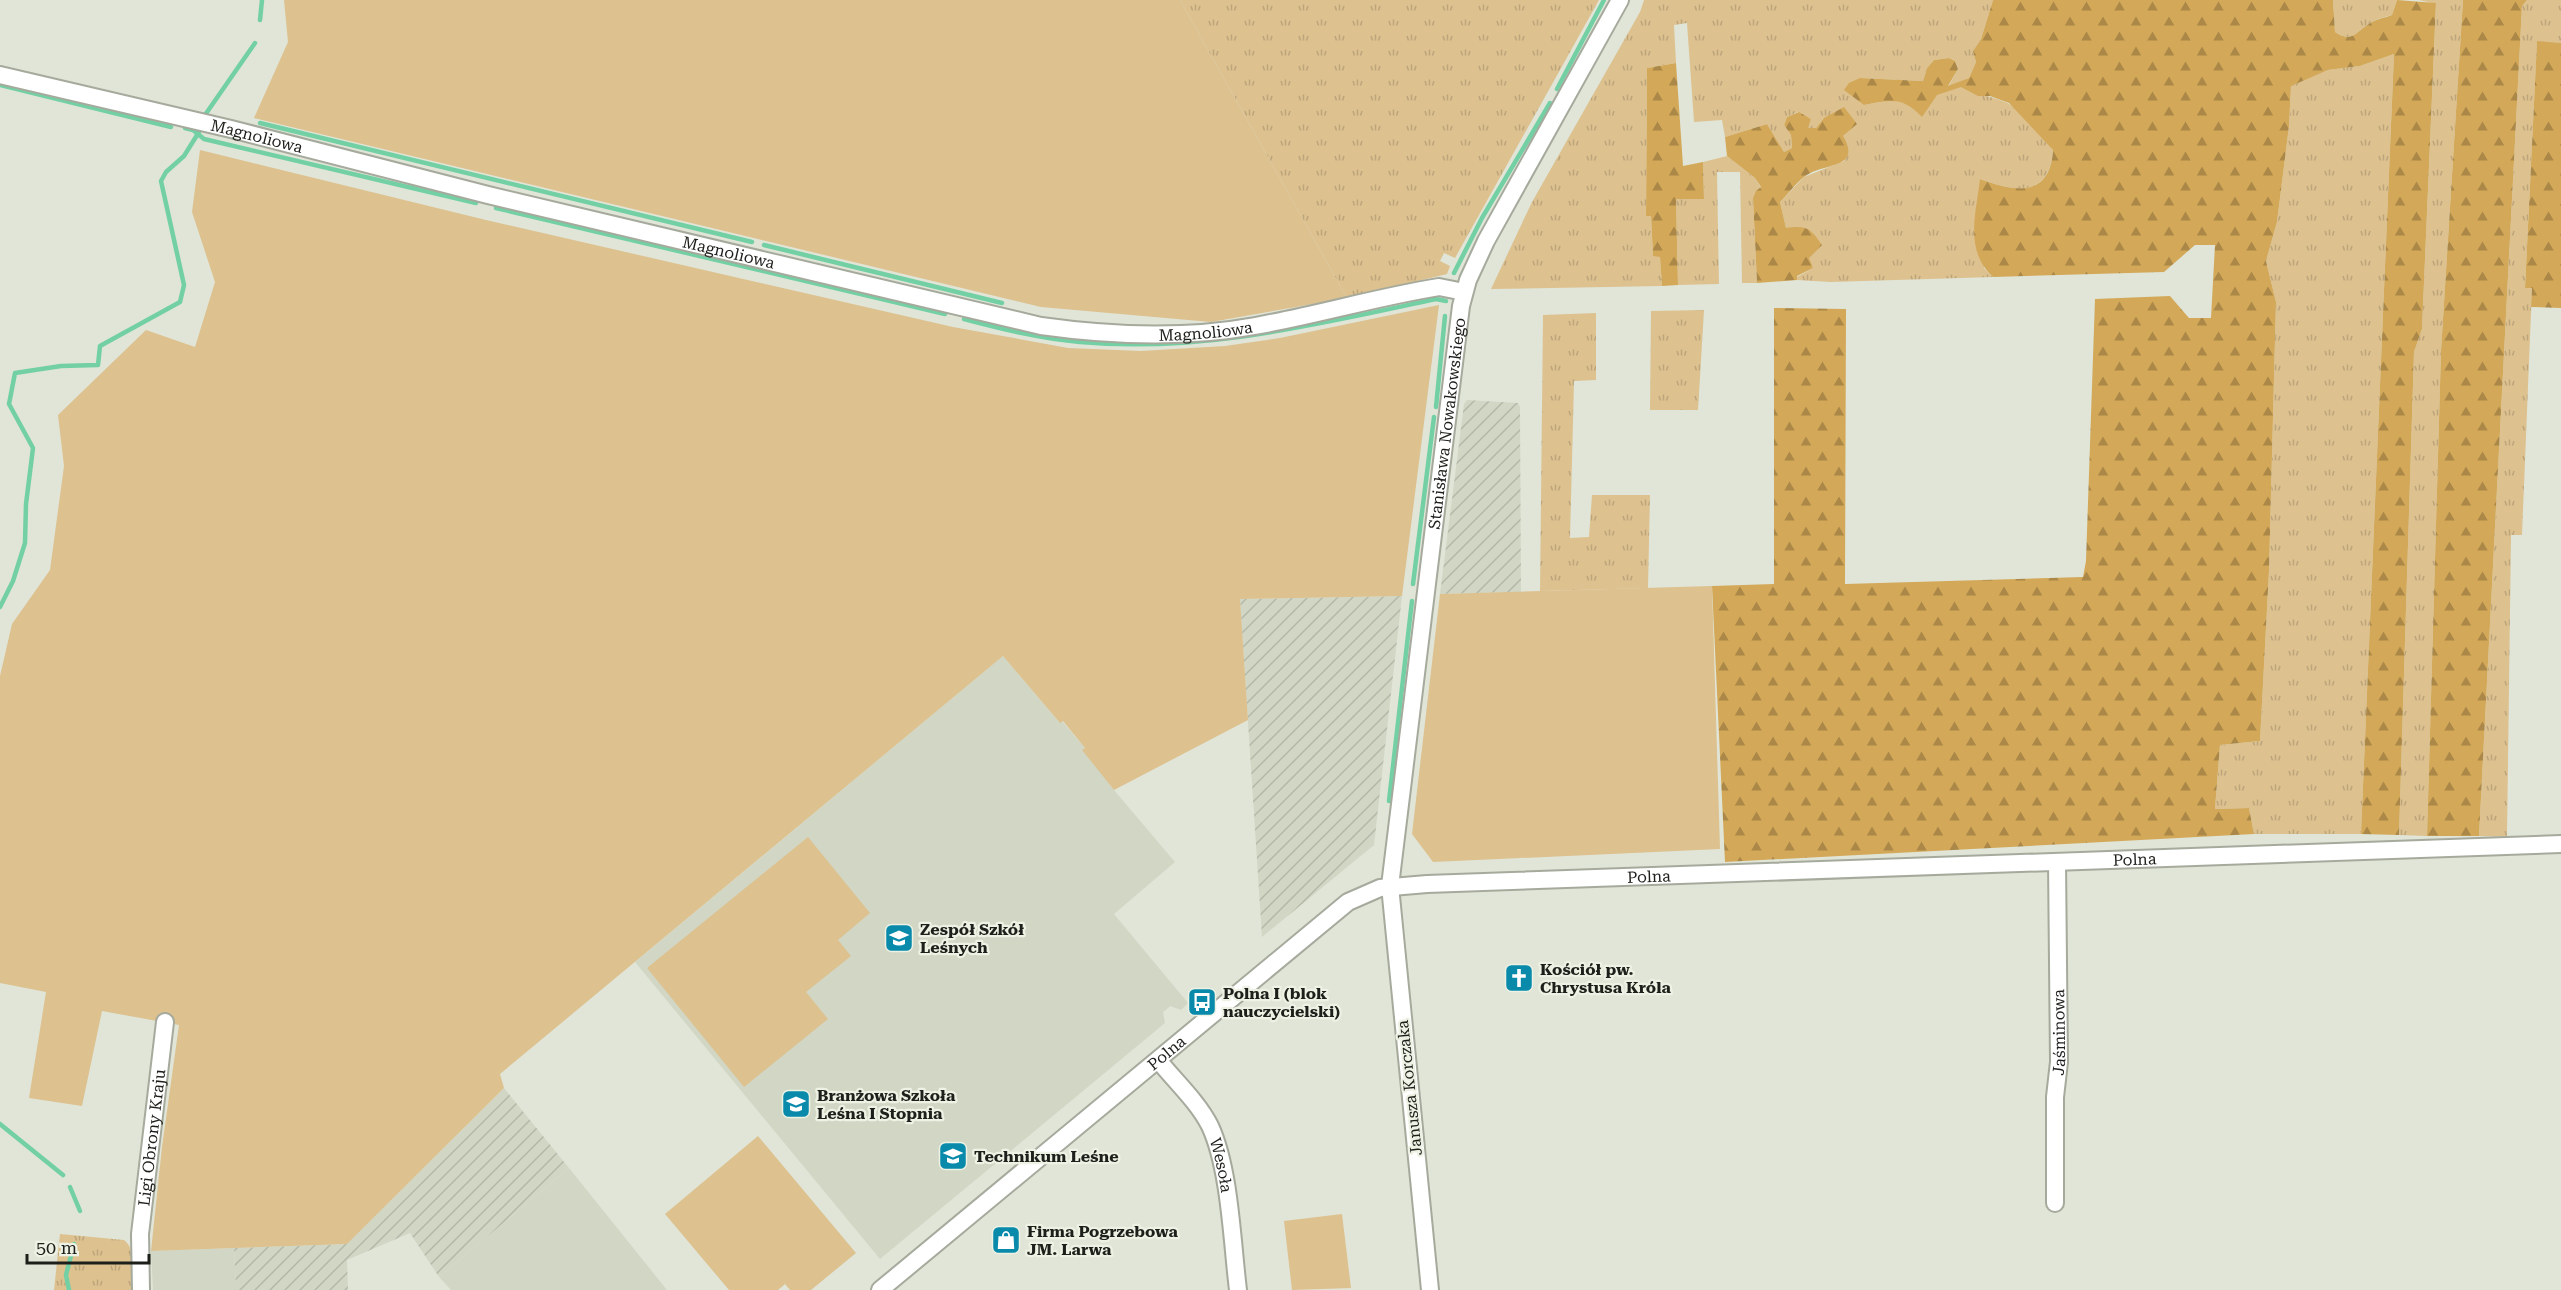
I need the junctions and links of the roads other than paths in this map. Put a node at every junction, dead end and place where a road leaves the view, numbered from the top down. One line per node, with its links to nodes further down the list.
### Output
1 (1620, 0): 3 (street, Stanisława Nowakowskiego)
2 (0, 75): 3 (street, Magnoliowa)
3 (1464, 292): 6 (street, Stanisława Nowakowskiego)
4 (2561, 844): 5 (street, Polna)
5 (2057, 862): 6 (street, Polna); 9 (street, Jaśminowa)
6 (1390, 886): 8 (street, Polna); 13 (street, Janusza Korczaka)
7 (165, 1022): 10 (street, Ligi Obrony Kraju)
8 (1159, 1061): 11 (street, Polna); 12 (street, Wesoła)
9 (2055, 1203)
10 (141, 1290)
11 (880, 1290)
12 (1238, 1290)
13 (1430, 1290)

